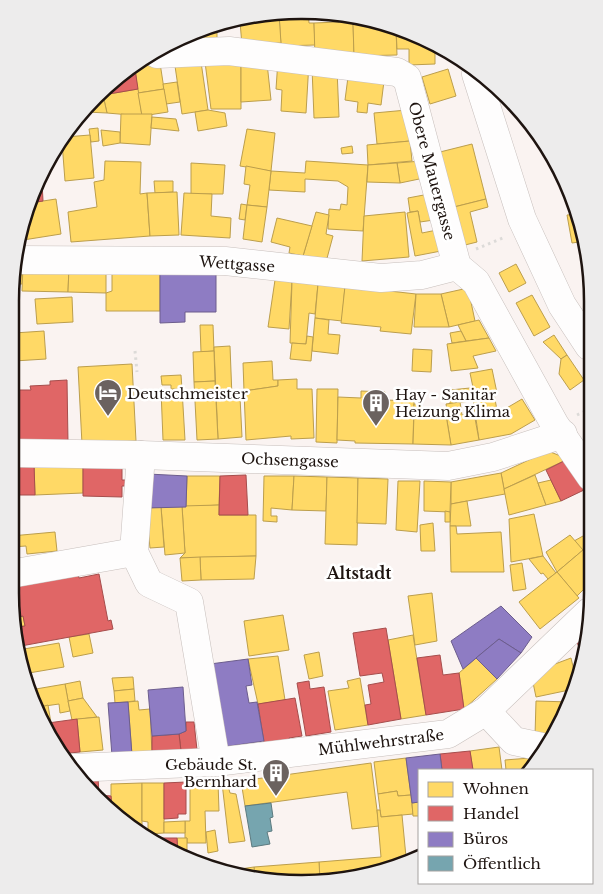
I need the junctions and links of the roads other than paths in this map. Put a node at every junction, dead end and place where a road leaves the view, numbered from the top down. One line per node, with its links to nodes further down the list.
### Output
1 (166, 54): 4 (street, Obere Mauergasse)
2 (478, 80): 5 (street)
3 (22, 260): 4 (street, Wettgasse)
4 (457, 266): 6 (street)
5 (584, 338)
6 (563, 434): 8 (street, Ochsengasse); 9 (street)
7 (19, 453): 8 (street, Ochsengasse)
8 (141, 455): 10 (street)
9 (584, 466)
10 (134, 552): 11 (street); 15 (street)
11 (19, 572)
12 (583, 618): 13 (street, Mühlwehrstraße)
13 (486, 711): 14 (street); 15 (street, Mühlwehrstraße)
14 (539, 746)
15 (216, 762): 16 (street, Mühlwehrstraße)
16 (79, 768)

